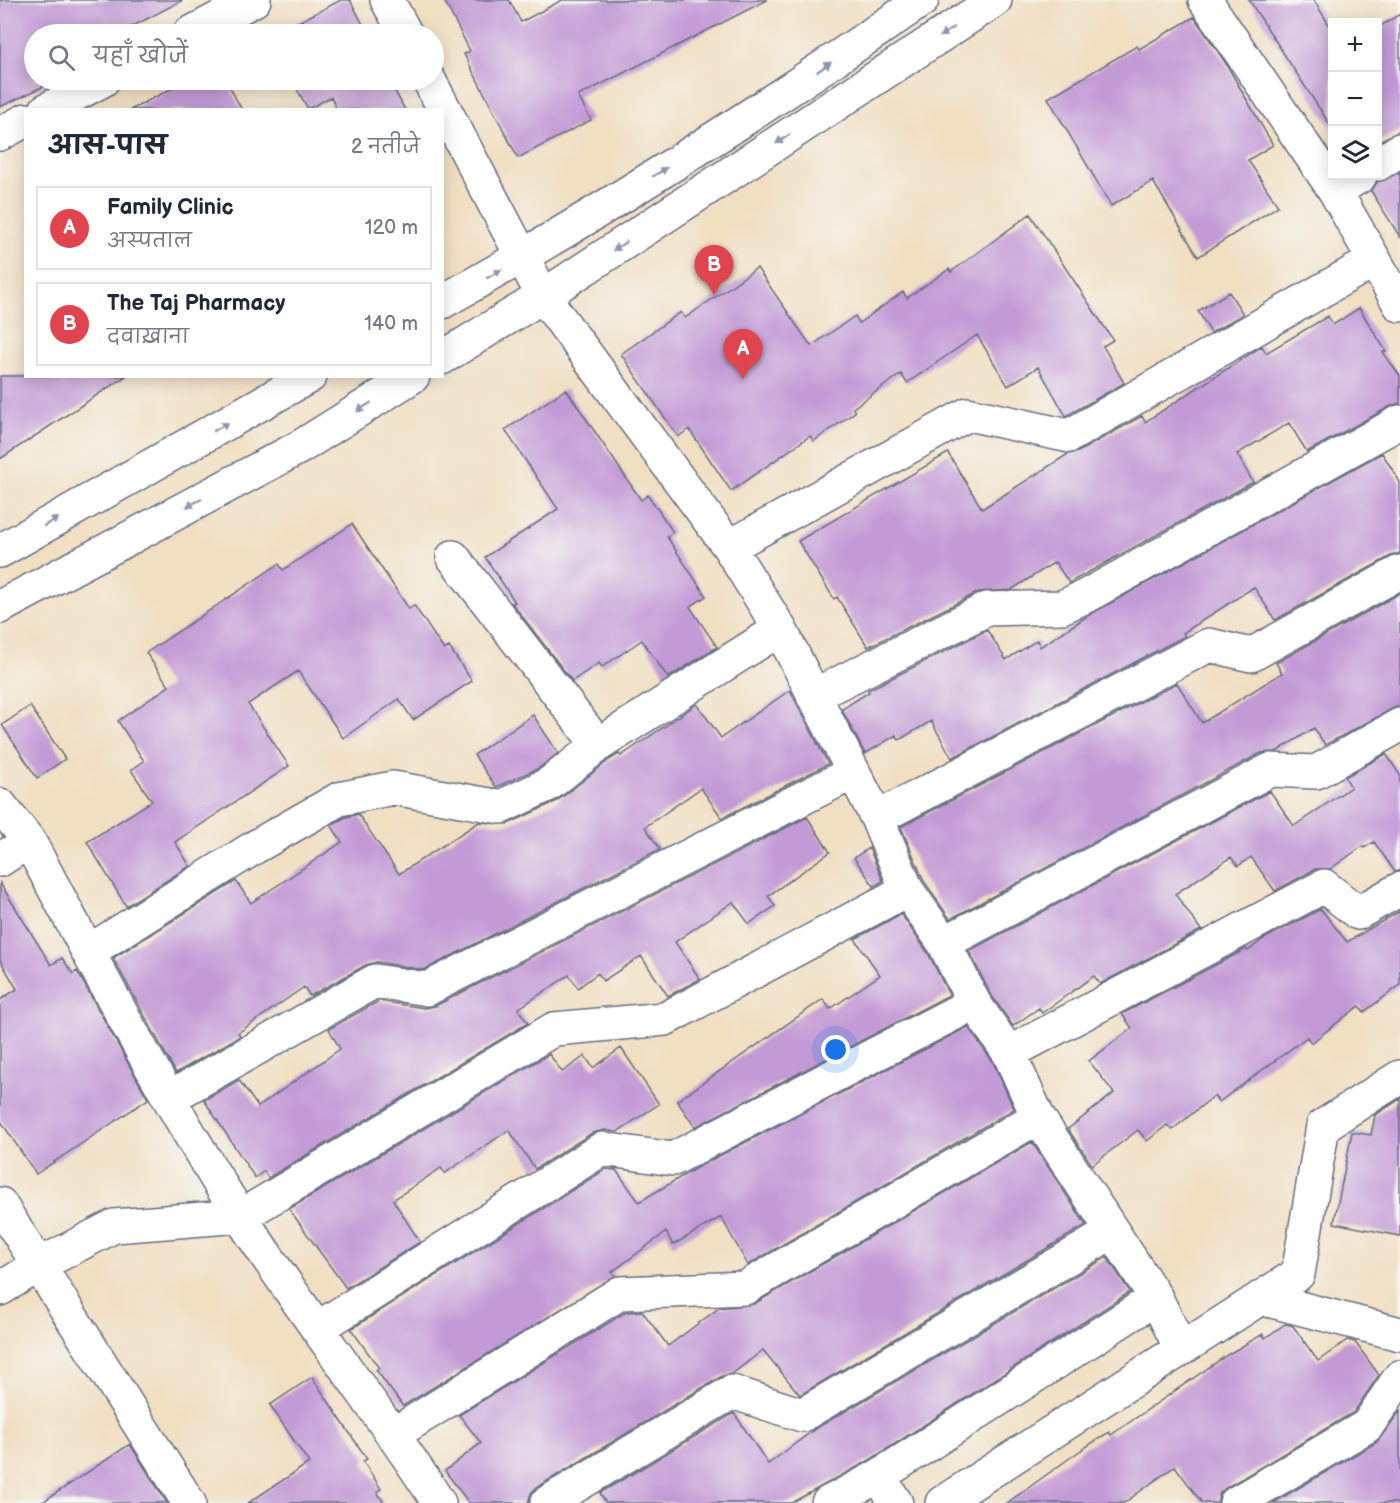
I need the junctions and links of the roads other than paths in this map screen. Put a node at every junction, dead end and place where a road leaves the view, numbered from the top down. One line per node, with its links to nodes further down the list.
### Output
1 (254, 0): 6 (street)
2 (387, 0): 7 (street)
3 (922, 0): 18 (street, one-way to 3)
4 (995, 0): 20 (street, one-way to 20)
5 (1205, 0): 17 (street)
6 (208, 24)
7 (400, 24)
8 (84, 90): 10 (street)
9 (434, 90): 11 (street)
10 (50, 108)
11 (444, 108)
12 (444, 108): 18 (street)
13 (24, 121): 14 (street)
14 (0, 134)
15 (1400, 150): 16 (street)
16 (1382, 161)
17 (1347, 183): 19 (street)
18 (523, 257): 20 (street); 21 (street, one-way to 18)
19 (1373, 261): 22 (street); 27 (street)
20 (543, 296): 23 (street); 27 (street)
21 (444, 301)
22 (1400, 305)
23 (444, 357)
24 (306, 378): 28 (street, one-way to 24)
25 (410, 378): 31 (street, one-way to 31)
26 (1400, 422): 33 (street)
27 (729, 547): 32 (street)
28 (0, 551)
29 (453, 557): 35 (street)
30 (1400, 572): 38 (street)
31 (0, 607)
32 (780, 629): 33 (street); 35 (street)
33 (813, 696): 36 (street)
34 (1400, 725): 43 (street)
35 (598, 745): 44 (street)
36 (852, 773): 38 (street); 48 (street)
37 (0, 805): 39 (street)
38 (877, 818): 42 (street)
39 (29, 841): 40 (street); 44 (street)
40 (0, 860)
41 (1400, 889): 46 (street)
42 (908, 890): 43 (street); 51 (street)
43 (944, 943): 45 (street)
44 (88, 952): 48 (street)
45 (974, 1003): 46 (street); 57 (street)
46 (1009, 1053): 49 (street)
47 (1400, 1077): 56 (street)
48 (169, 1098): 51 (street)
49 (1038, 1117): 52 (street); 61 (street)
50 (0, 1204): 53 (street)
51 (241, 1216): 53 (street); 57 (street)
52 (1112, 1232): 55 (street); 65 (street)
53 (39, 1264): 54 (street); 63 (street)
54 (0, 1289)
55 (1156, 1298): 59 (street); 62 (street)
56 (1260, 1298): 58 (street); 59 (street)
57 (318, 1328): 61 (street)
58 (1400, 1334)
59 (1180, 1349): 67 (street)
60 (1400, 1377): 68 (street)
61 (394, 1434): 64 (street)
62 (888, 1490): 66 (street)
63 (189, 1503)
64 (438, 1503)
65 (548, 1503)
66 (828, 1503)
67 (942, 1503)
68 (1236, 1503)

